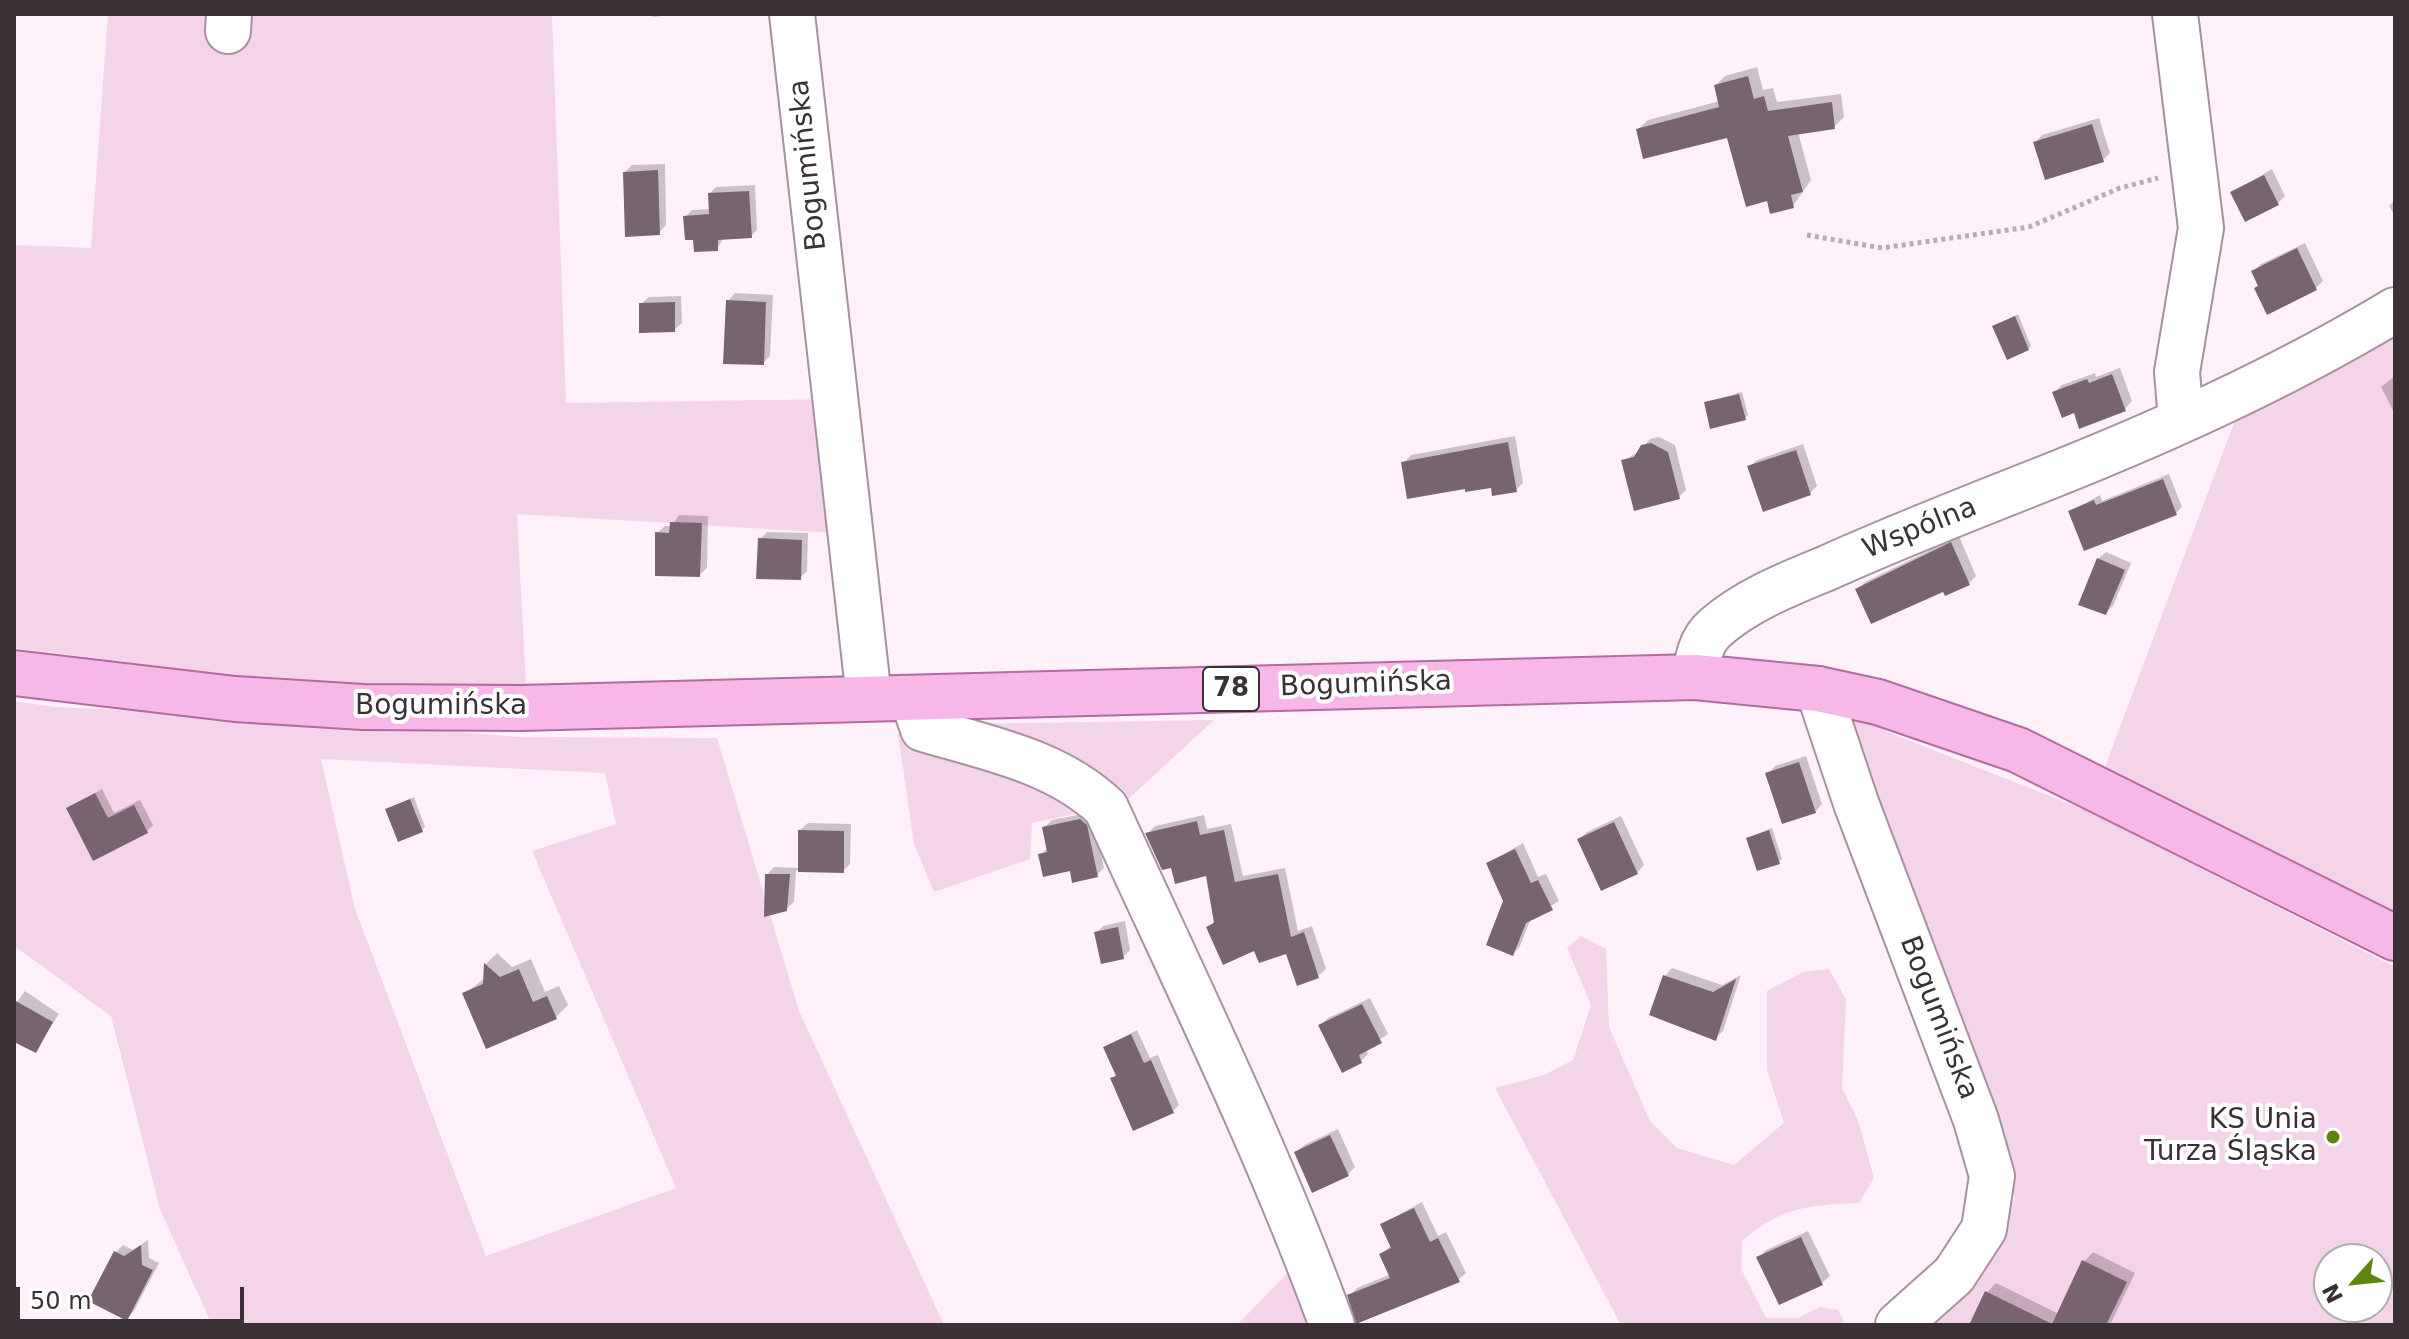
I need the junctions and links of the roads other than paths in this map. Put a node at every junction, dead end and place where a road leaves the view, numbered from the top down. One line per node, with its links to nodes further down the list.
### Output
1 (792, 14): 8 (street, Bogumińska)
2 (2175, 14): 4 (street)
3 (2395, 310): 4 (street, Wspólna)
4 (2181, 420): 6 (street, Wspólna)
5 (14, 673): 8 (main road, Bogumińska / 78)
6 (1695, 677): 7 (main road, Bogumińska / 78); 9 (main road, Bogumińska / 78)
7 (1818, 689): 10 (main road, Bogumińska / 78); 12 (street, Bogumińska)
8 (869, 698): 9 (main road, Bogumińska / 78)
9 (913, 700): 11 (street)
10 (2395, 938)
11 (1332, 1325)
12 (1898, 1325)

